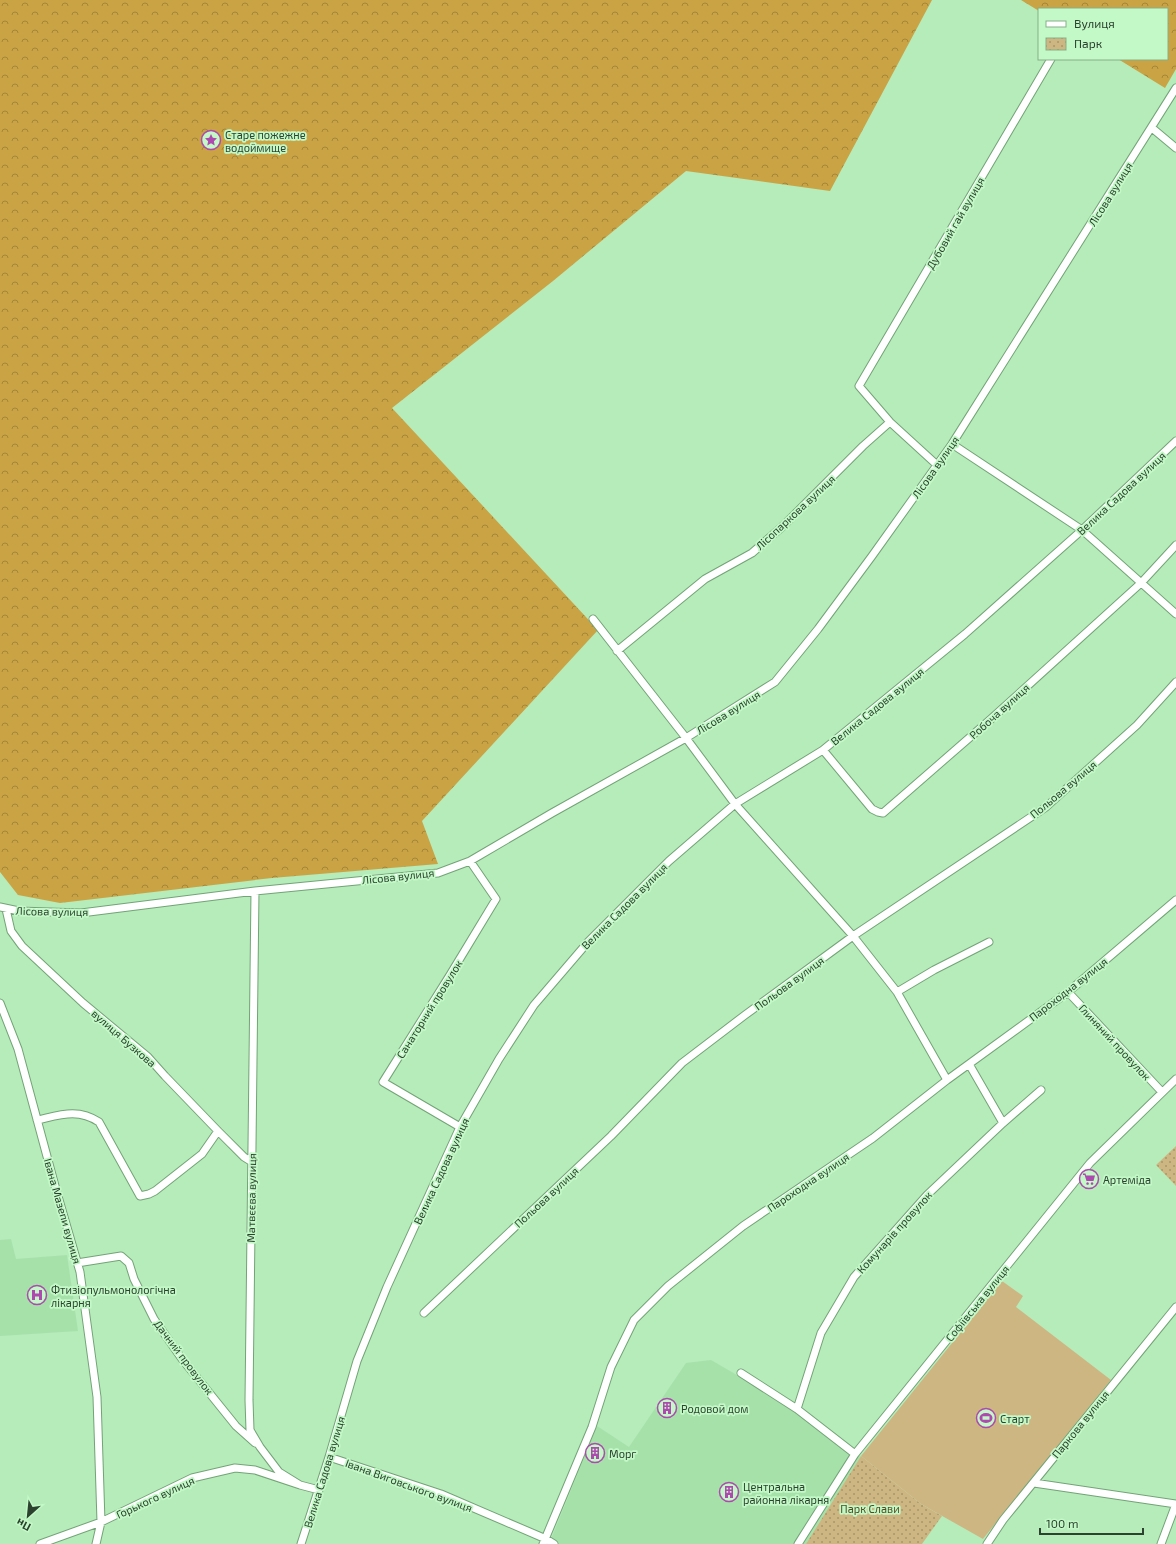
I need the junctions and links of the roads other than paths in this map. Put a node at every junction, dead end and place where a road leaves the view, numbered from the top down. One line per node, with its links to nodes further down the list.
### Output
1 (1050, 60): 5 (street, Дубовий гай вулиця)
2 (1176, 88): 3 (street, Лісова вулиця)
3 (1152, 128): 4 (street); 7 (street, Лісова вулиця)
4 (1176, 148)
5 (890, 422): 8 (street); 14 (street, Лісопаркова вулиця)
6 (1176, 441): 9 (street, Велика Садова вулиця)
7 (952, 444): 8 (street, Лісова вулиця); 9 (street)
8 (937, 465): 16 (street, Лісова вулиця)
9 (1082, 530): 11 (street); 17 (street, Велика Садова вулиця)
10 (1176, 545): 11 (street, Робоча вулиця)
11 (1141, 583): 12 (street); 17 (street, Робоча вулиця)
12 (1176, 614)
13 (593, 619): 14 (street)
14 (617, 651): 16 (street)
15 (1176, 682): 23 (street, Польова вулиця)
16 (686, 738): 18 (street); 19 (street, Лісова вулиця)
17 (823, 750): 18 (street, Велика Садова вулиця)
18 (735, 804): 23 (street); 35 (street, Велика Садова вулиця)
19 (470, 861): 20 (street, Лісова вулиця); 35 (street, Санаторний провулок)
20 (255, 891): 22 (street, Лісова вулиця); 37 (street, Матвєєва вулиця)
21 (1176, 900): 26 (street, Пароходна вулиця)
22 (3, 908): 36 (street, вулиця Бузкова)
23 (854, 936): 25 (street); 40 (street, Польова вулиця)
24 (989, 942): 25 (street)
25 (897, 992): 30 (street)
26 (1068, 992): 28 (street, Пароходна вулиця); 32 (street, Глиняний провулок)
27 (0, 1003): 33 (street, Івана Мазепи вулиця)
28 (969, 1064): 30 (street, Пароходна вулиця); 34 (street)
29 (1176, 1079): 32 (street, Софіївська вулиця)
30 (947, 1080): 51 (street, Пароходна вулиця)
31 (1041, 1090): 34 (street, Комунарів провулок)
32 (1162, 1092): 44 (street, Софіївська вулиця)
33 (37, 1120): 36 (street); 38 (street, Івана Мазепи вулиця)
34 (1004, 1123): 42 (street, Комунарів провулок)
35 (460, 1127): 45 (street, Велика Садова вулиця)
36 (218, 1131): 37 (street, вулиця Бузкова)
37 (252, 1162): 43 (street, Матвєєва вулиця)
38 (77, 1264): 43 (street, Дачний провулок); 50 (street, Івана Мазепи вулиця)
39 (1176, 1307): 46 (street, Паркова вулиця)
40 (424, 1313)
41 (740, 1373): 42 (street)
42 (796, 1409): 44 (street)
43 (260, 1447): 47 (street, Матвєєва вулиця)
44 (855, 1454): 56 (street, Софіївська вулиця)
45 (329, 1456): 48 (street, Велика Садова вулиця); 51 (street, Івана Виговського вулиця)
46 (1034, 1483): 49 (street); 57 (street, Паркова вулиця)
47 (300, 1485): 48 (street, Горького вулиця); 50 (street, Горького вулиця)
48 (319, 1490): 54 (street, Велика Садова вулиця)
49 (1176, 1504): 58 (street)
50 (101, 1522): 52 (street, Горького вулиця); 53 (street, Івана Мазепи вулиця)
51 (545, 1541): 55 (street, Івана Виговського вулиця)
52 (40, 1544)
53 (96, 1544)
54 (301, 1544)
55 (554, 1544)
56 (798, 1544)
57 (987, 1544)
58 (1161, 1544)

